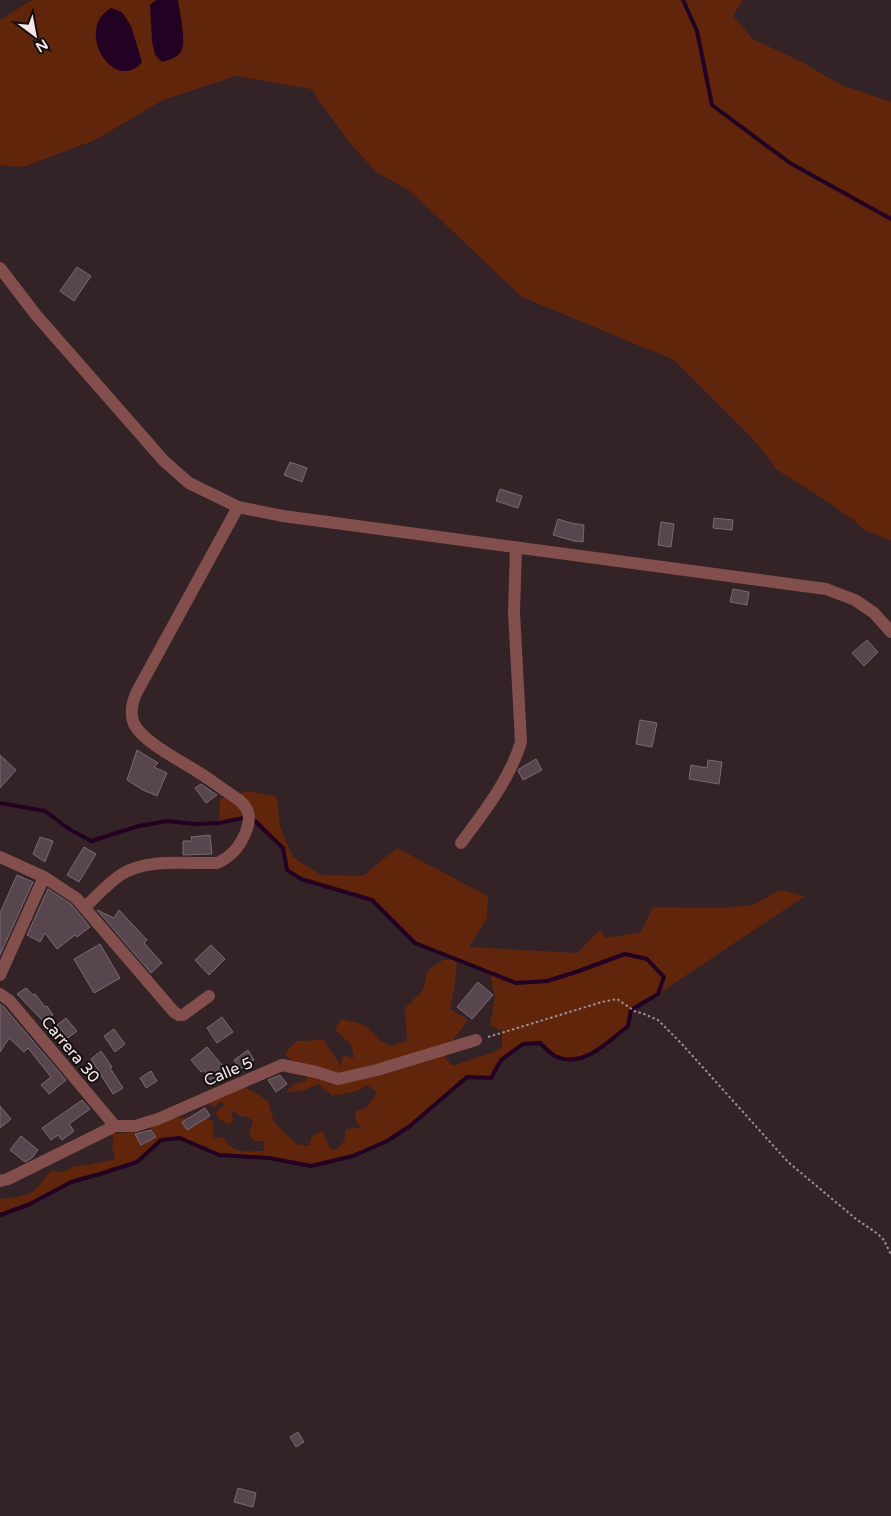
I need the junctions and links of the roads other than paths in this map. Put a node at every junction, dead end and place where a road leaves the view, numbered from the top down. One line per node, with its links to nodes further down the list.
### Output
1 (0, 268): 2 (street)
2 (238, 507): 3 (street); 8 (street)
3 (516, 547): 4 (street); 5 (street)
4 (891, 632)
5 (462, 843)
6 (0, 857): 7 (street)
7 (44, 877): 8 (street); 9 (street)
8 (85, 908): 11 (street)
9 (0, 975)
10 (0, 994): 13 (street, Carrera 30)
11 (209, 996)
12 (476, 1040): 13 (street, Calle 5)
13 (115, 1126): 14 (street, Calle 5)
14 (0, 1181)

